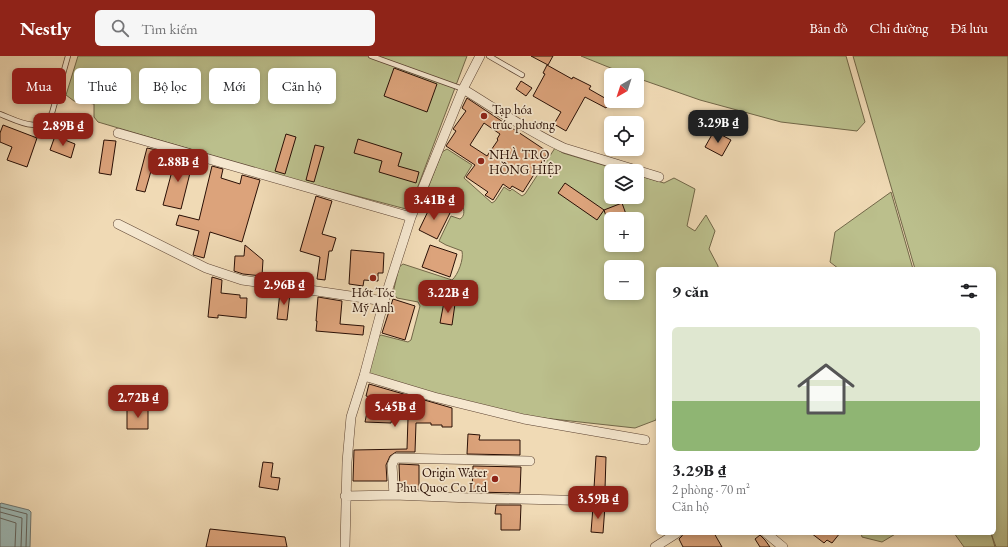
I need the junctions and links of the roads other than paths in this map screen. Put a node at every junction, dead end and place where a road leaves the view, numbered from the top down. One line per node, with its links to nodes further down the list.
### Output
1 (68, 56): 7 (lane)
2 (371, 56): 6 (lane)
3 (480, 56): 6 (street)
4 (489, 56): 5 (lane)
5 (522, 75)
6 (463, 89): 9 (street); 10 (street)
7 (0, 114)
8 (118, 133): 10 (street)
9 (659, 177)
10 (411, 217): 12 (street)
11 (118, 224): 12 (street)
12 (384, 300): 13 (street)
13 (364, 376): 14 (street); 17 (street)
14 (645, 440)
15 (530, 461): 16 (street)
16 (394, 495): 17 (street); 18 (street)
17 (345, 496): 21 (street)
18 (602, 501)
19 (674, 535): 22 (street)
20 (768, 535): 23 (street)
21 (345, 547)
22 (655, 547)
23 (783, 547)

